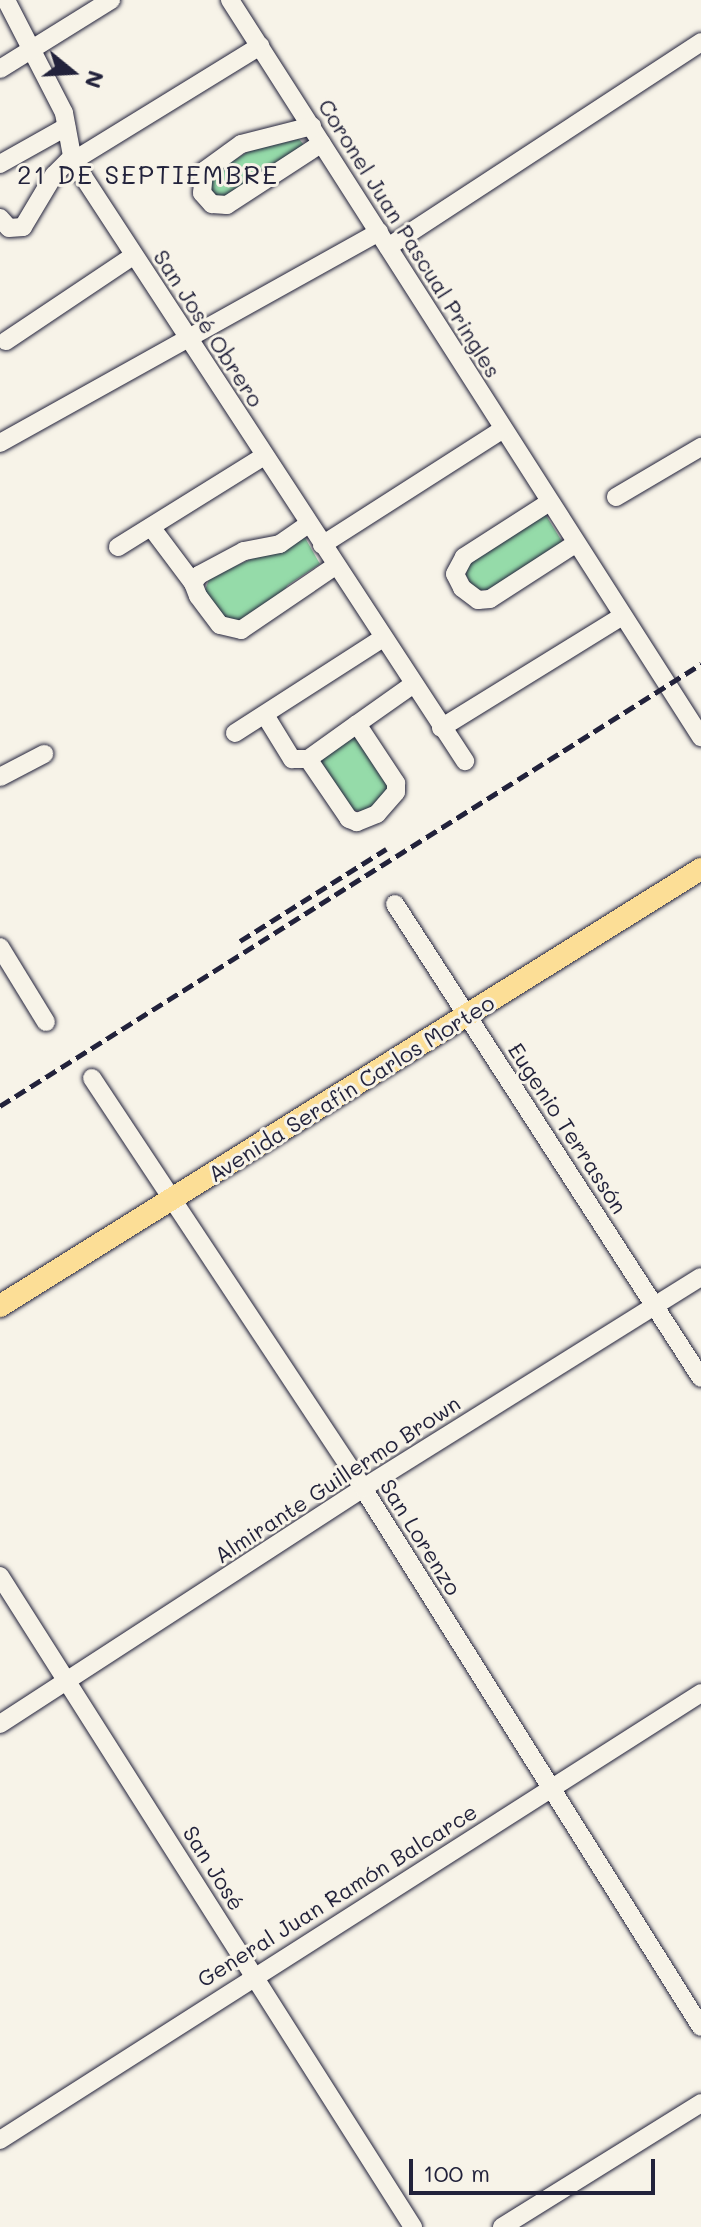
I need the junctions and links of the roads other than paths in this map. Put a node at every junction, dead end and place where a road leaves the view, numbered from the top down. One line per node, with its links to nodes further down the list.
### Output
1 (6, 0): 6 (street, San José Obrero)
2 (111, 0): 6 (street)
3 (230, 0): 5 (street, Coronel Juan Pascual Pringles)
4 (701, 42): 13 (street)
5 (260, 46): 9 (street, Coronel Juan Pascual Pringles); 10 (street)
6 (32, 50): 7 (street); 8 (street, San José Obrero)
7 (0, 69)
8 (66, 127): 10 (street, San José Obrero); 11 (street)
9 (317, 134): 9 (street); 13 (street, Coronel Juan Pascual Pringles)
10 (73, 159): 12 (street); 14 (street, San José Obrero)
11 (0, 164)
12 (0, 218)
13 (383, 239): 15 (street); 17 (street, Coronel Juan Pascual Pringles)
14 (133, 256): 15 (street, San José Obrero); 16 (street)
15 (189, 340): 18 (street); 20 (street, San José Obrero)
16 (6, 341)
17 (502, 430): 22 (street, Coronel Juan Pascual Pringles); 26 (street)
18 (0, 443)
19 (701, 447): 21 (street)
20 (264, 456): 23 (street, San José Obrero); 24 (street)
21 (616, 497)
22 (548, 503): 25 (street, Coronel Juan Pascual Pringles); 25 (street)
23 (307, 525): 26 (street, San José Obrero); 29 (street)
24 (151, 527): 27 (street); 29 (street)
25 (575, 544): 30 (street, Coronel Juan Pascual Pringles)
26 (322, 545): 28 (street, San José Obrero)
27 (118, 547)
28 (335, 566): 29 (street); 31 (street, San José Obrero)
29 (193, 583)
30 (622, 616): 35 (street); 37 (street, Coronel Juan Pascual Pringles)
31 (383, 638): 32 (street, San José Obrero); 33 (street)
32 (412, 685): 34 (street); 35 (street, San José Obrero)
33 (265, 715): 36 (street); 39 (street)
34 (357, 724): 39 (street); 39 (street)
35 (441, 728): 40 (street, San José Obrero)
36 (235, 733)
37 (701, 737)
38 (44, 754): 41 (street)
39 (308, 759)
40 (465, 761)
41 (0, 777)
42 (701, 869): 45 (main road, Avenida Serafín Carlos Morteo)
43 (395, 904): 45 (street, Eugenio Terrassón)
44 (0, 947): 46 (street)
45 (467, 1015): 48 (main road, Avenida Serafín Carlos Morteo); 51 (street, Eugenio Terrassón)
46 (46, 1022)
47 (92, 1078): 48 (street, San Lorenzo)
48 (171, 1202): 50 (main road, Avenida Serafín Carlos Morteo); 53 (street, San Lorenzo)
49 (701, 1277): 51 (street, Almirante Guillermo Brown)
50 (0, 1306)
51 (655, 1307): 52 (street, Eugenio Terrassón); 53 (street, Almirante Guillermo Brown)
52 (701, 1378)
53 (363, 1488): 55 (street, Almirante Guillermo Brown); 58 (street, San Lorenzo)
54 (0, 1576): 55 (street, San José)
55 (67, 1682): 57 (street, Almirante Guillermo Brown); 59 (street, San José)
56 (701, 1693): 58 (street, General Juan Ramón Balcarce)
57 (0, 1724)
58 (551, 1790): 59 (street, General Juan Ramón Balcarce); 60 (street, San Lorenzo)
59 (253, 1975): 62 (street, General Juan Ramón Balcarce); 63 (street, San José)
60 (701, 2027)
61 (701, 2103): 64 (street)
62 (0, 2140)
63 (413, 2227)
64 (502, 2227)

